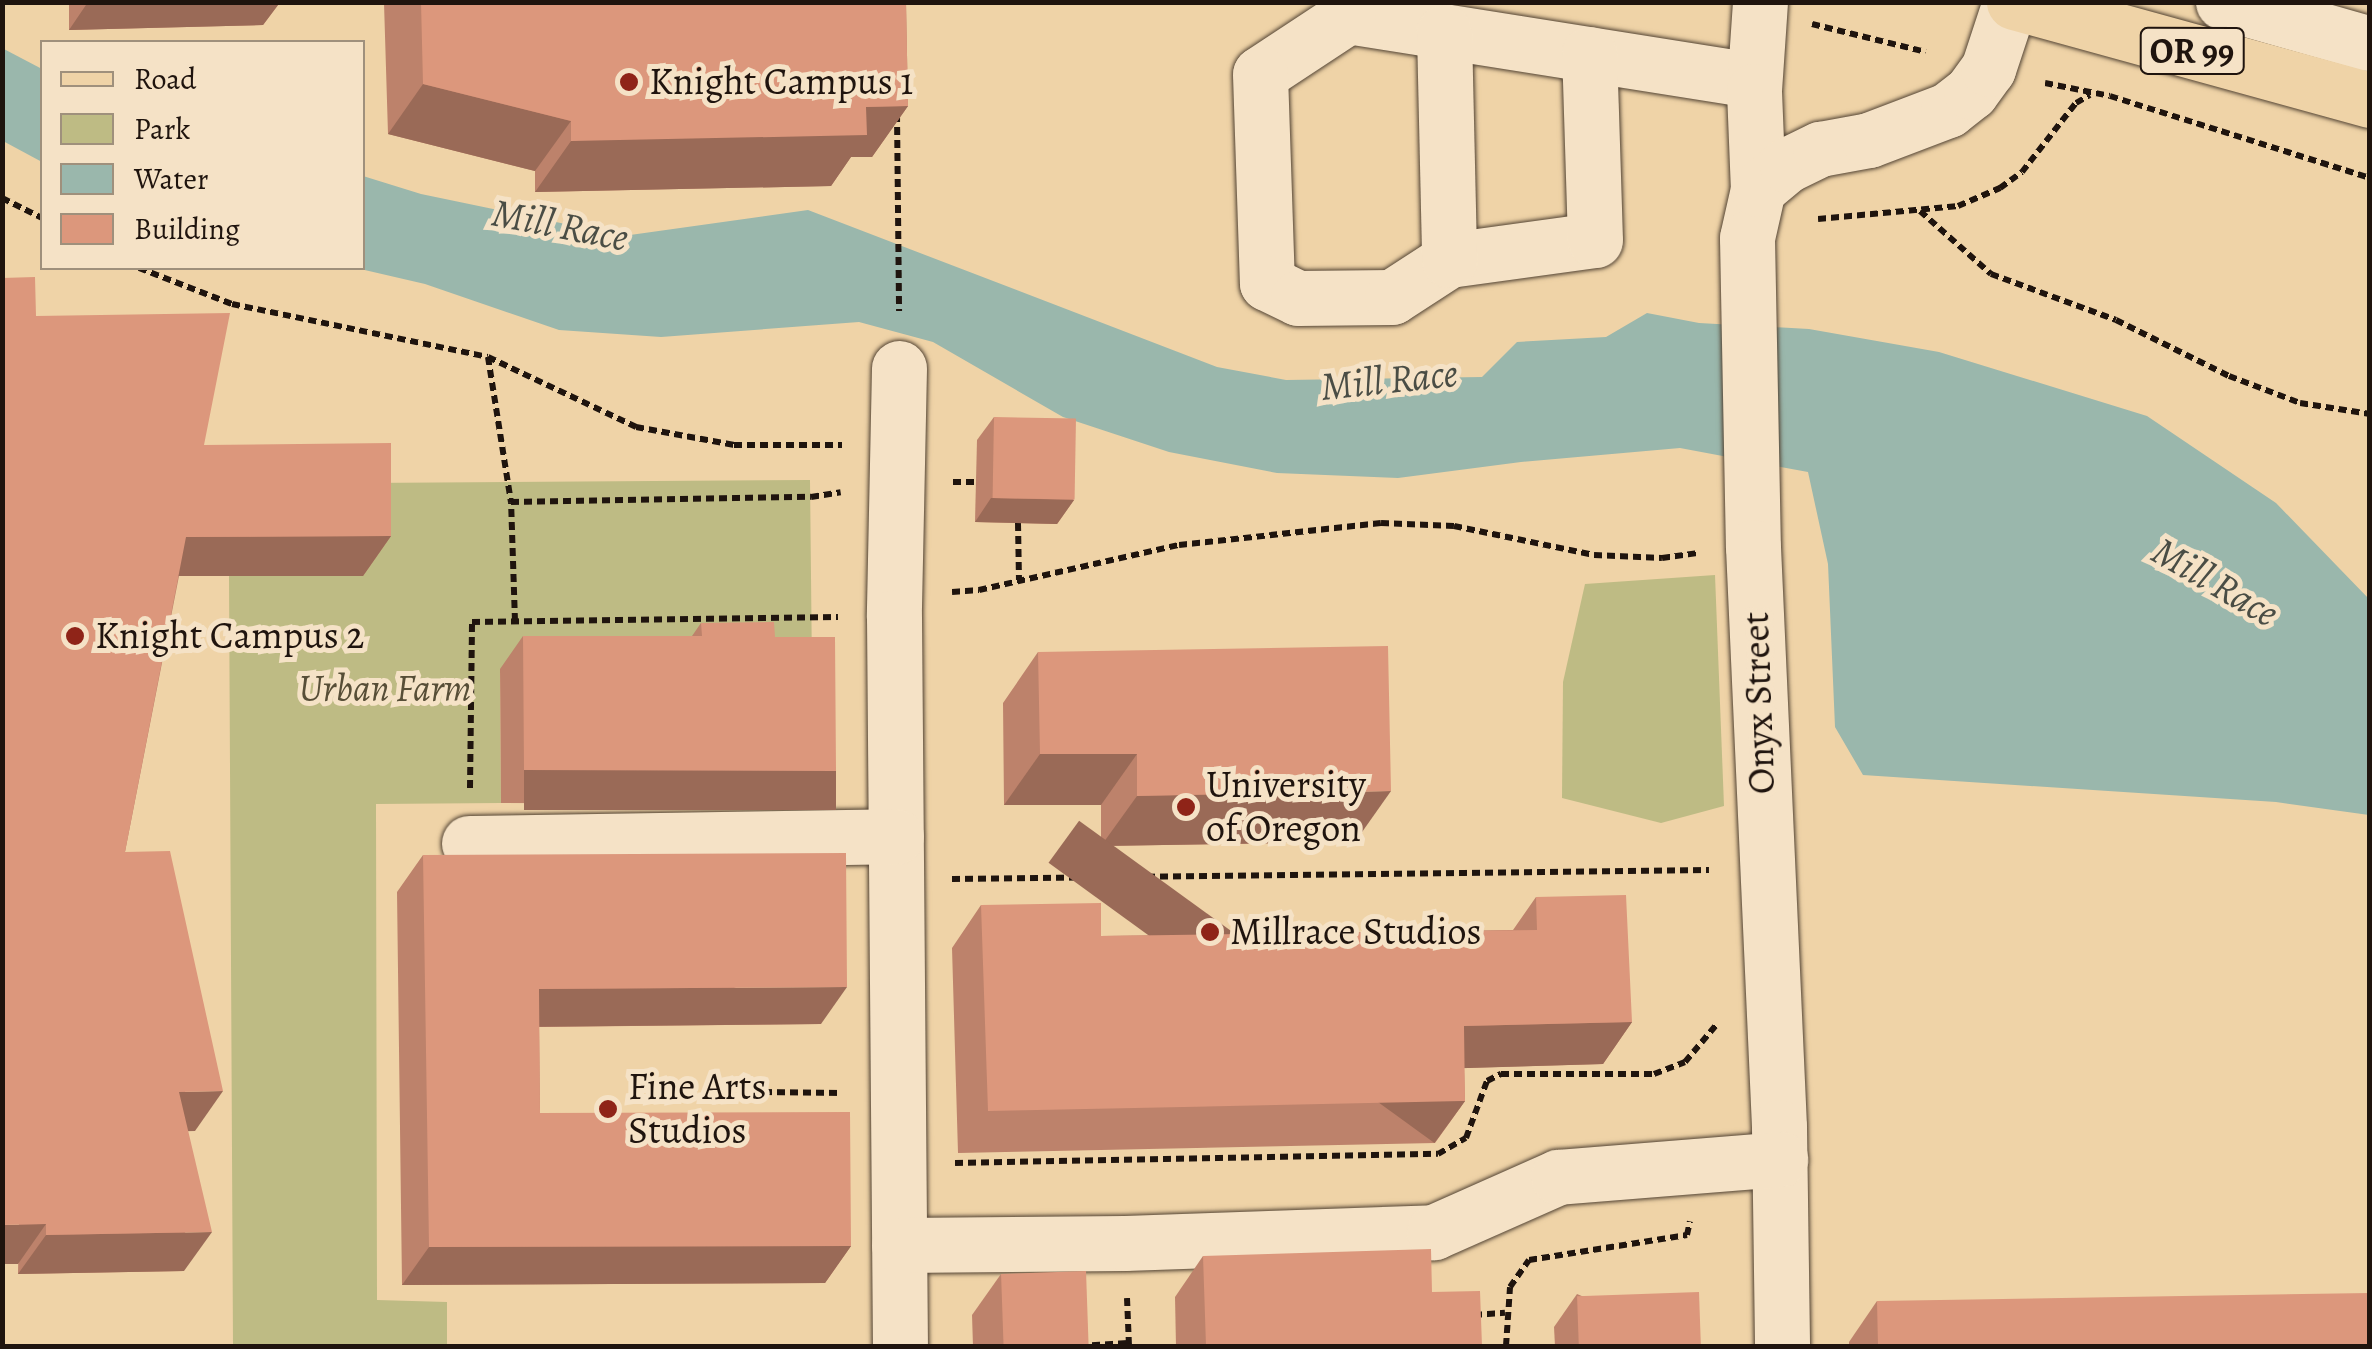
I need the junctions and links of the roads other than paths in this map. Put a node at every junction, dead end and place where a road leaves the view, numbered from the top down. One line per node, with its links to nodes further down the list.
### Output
1 (1760, 2): 8 (street, Onyx Street)
2 (2012, 2): 9 (main road, OR 99); 10 (street)
3 (2224, 2): 6 (street)
4 (1348, 9): 5 (street); 11 (street)
5 (1444, 32): 7 (street); 11 (street)
6 (2370, 44)
7 (1589, 54): 8 (street); 11 (street)
8 (1754, 80): 10 (street, Onyx Street)
9 (2370, 100)
10 (1752, 214): 15 (street, Onyx Street)
11 (1449, 260)
12 (899, 368): 14 (street)
13 (469, 843): 14 (street)
14 (898, 858): 16 (street)
15 (1780, 1160): 16 (street); 18 (street, Onyx Street)
16 (899, 1246): 17 (street)
17 (900, 1346)
18 (1782, 1346)

